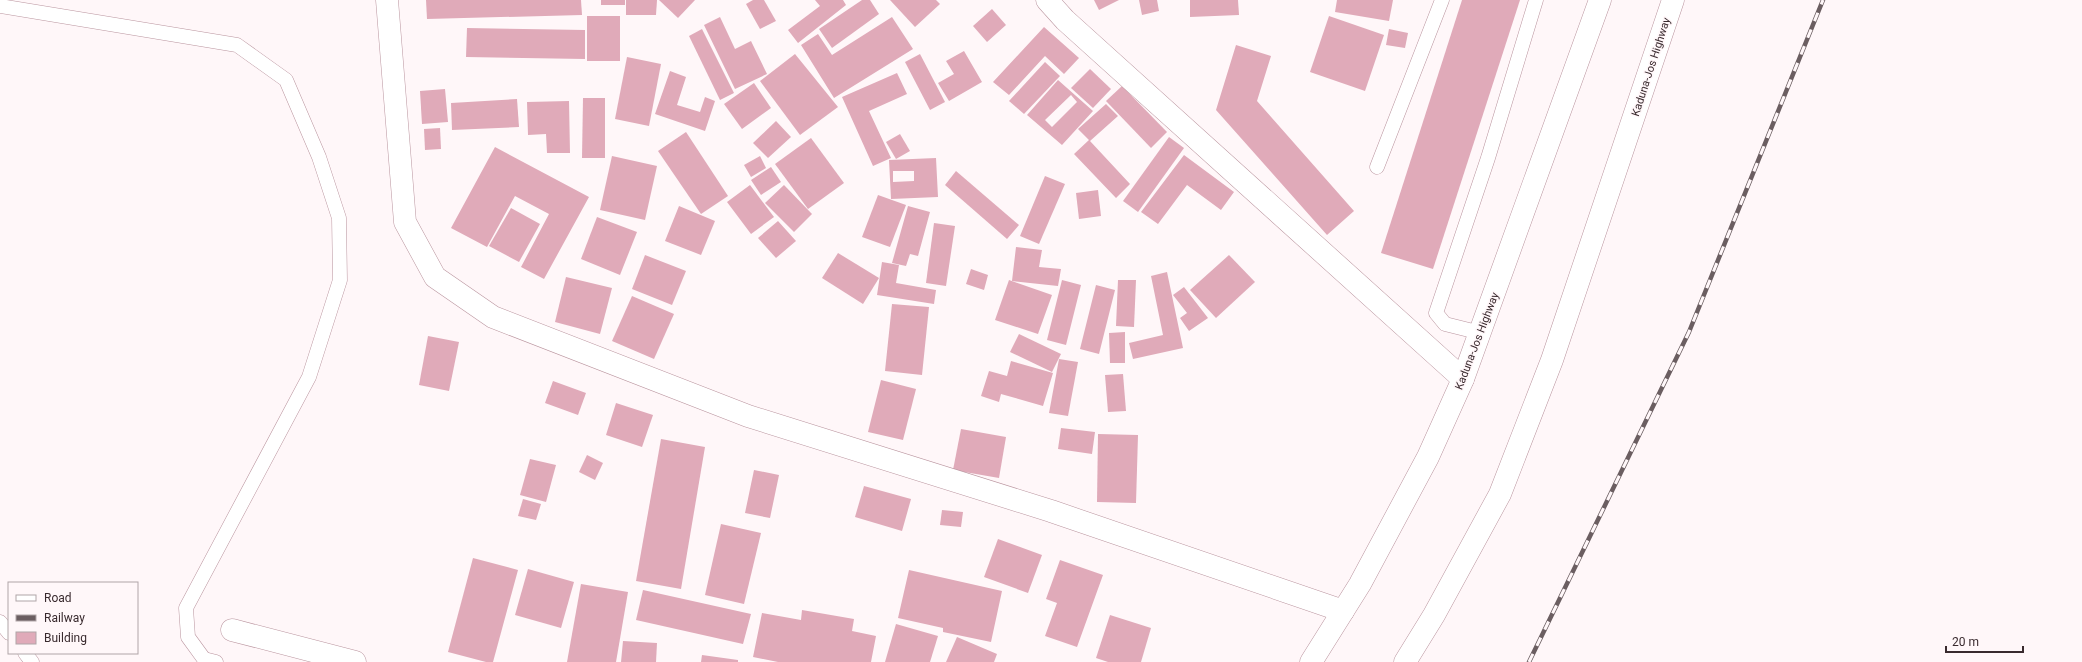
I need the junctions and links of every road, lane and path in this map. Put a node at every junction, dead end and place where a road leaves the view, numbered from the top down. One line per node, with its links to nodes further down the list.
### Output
1 (387, 0): 11 (main road)
2 (1046, 0): 10 (main road)
3 (1442, 0): 8 (lane)
4 (1536, 0): 9 (lane)
5 (1600, 0): 9 (main road, Kaduna-Jos Highway)
6 (1673, 0): 20 (main road, Kaduna-Jos Highway)
7 (0, 6): 17 (lane)
8 (1377, 167)
9 (1481, 333): 10 (main road, Kaduna-Jos Highway)
10 (1463, 379): 11 (main road, Kaduna-Jos Highway)
11 (1343, 611): 19 (main road, Kaduna-Jos Highway)
12 (0, 622): 14 (lane)
13 (232, 630): 18 (main road)
14 (8, 632)
15 (26, 654): 16 (lane)
16 (32, 662)
17 (216, 662)
18 (355, 662)
19 (1311, 662)
20 (1405, 662)

